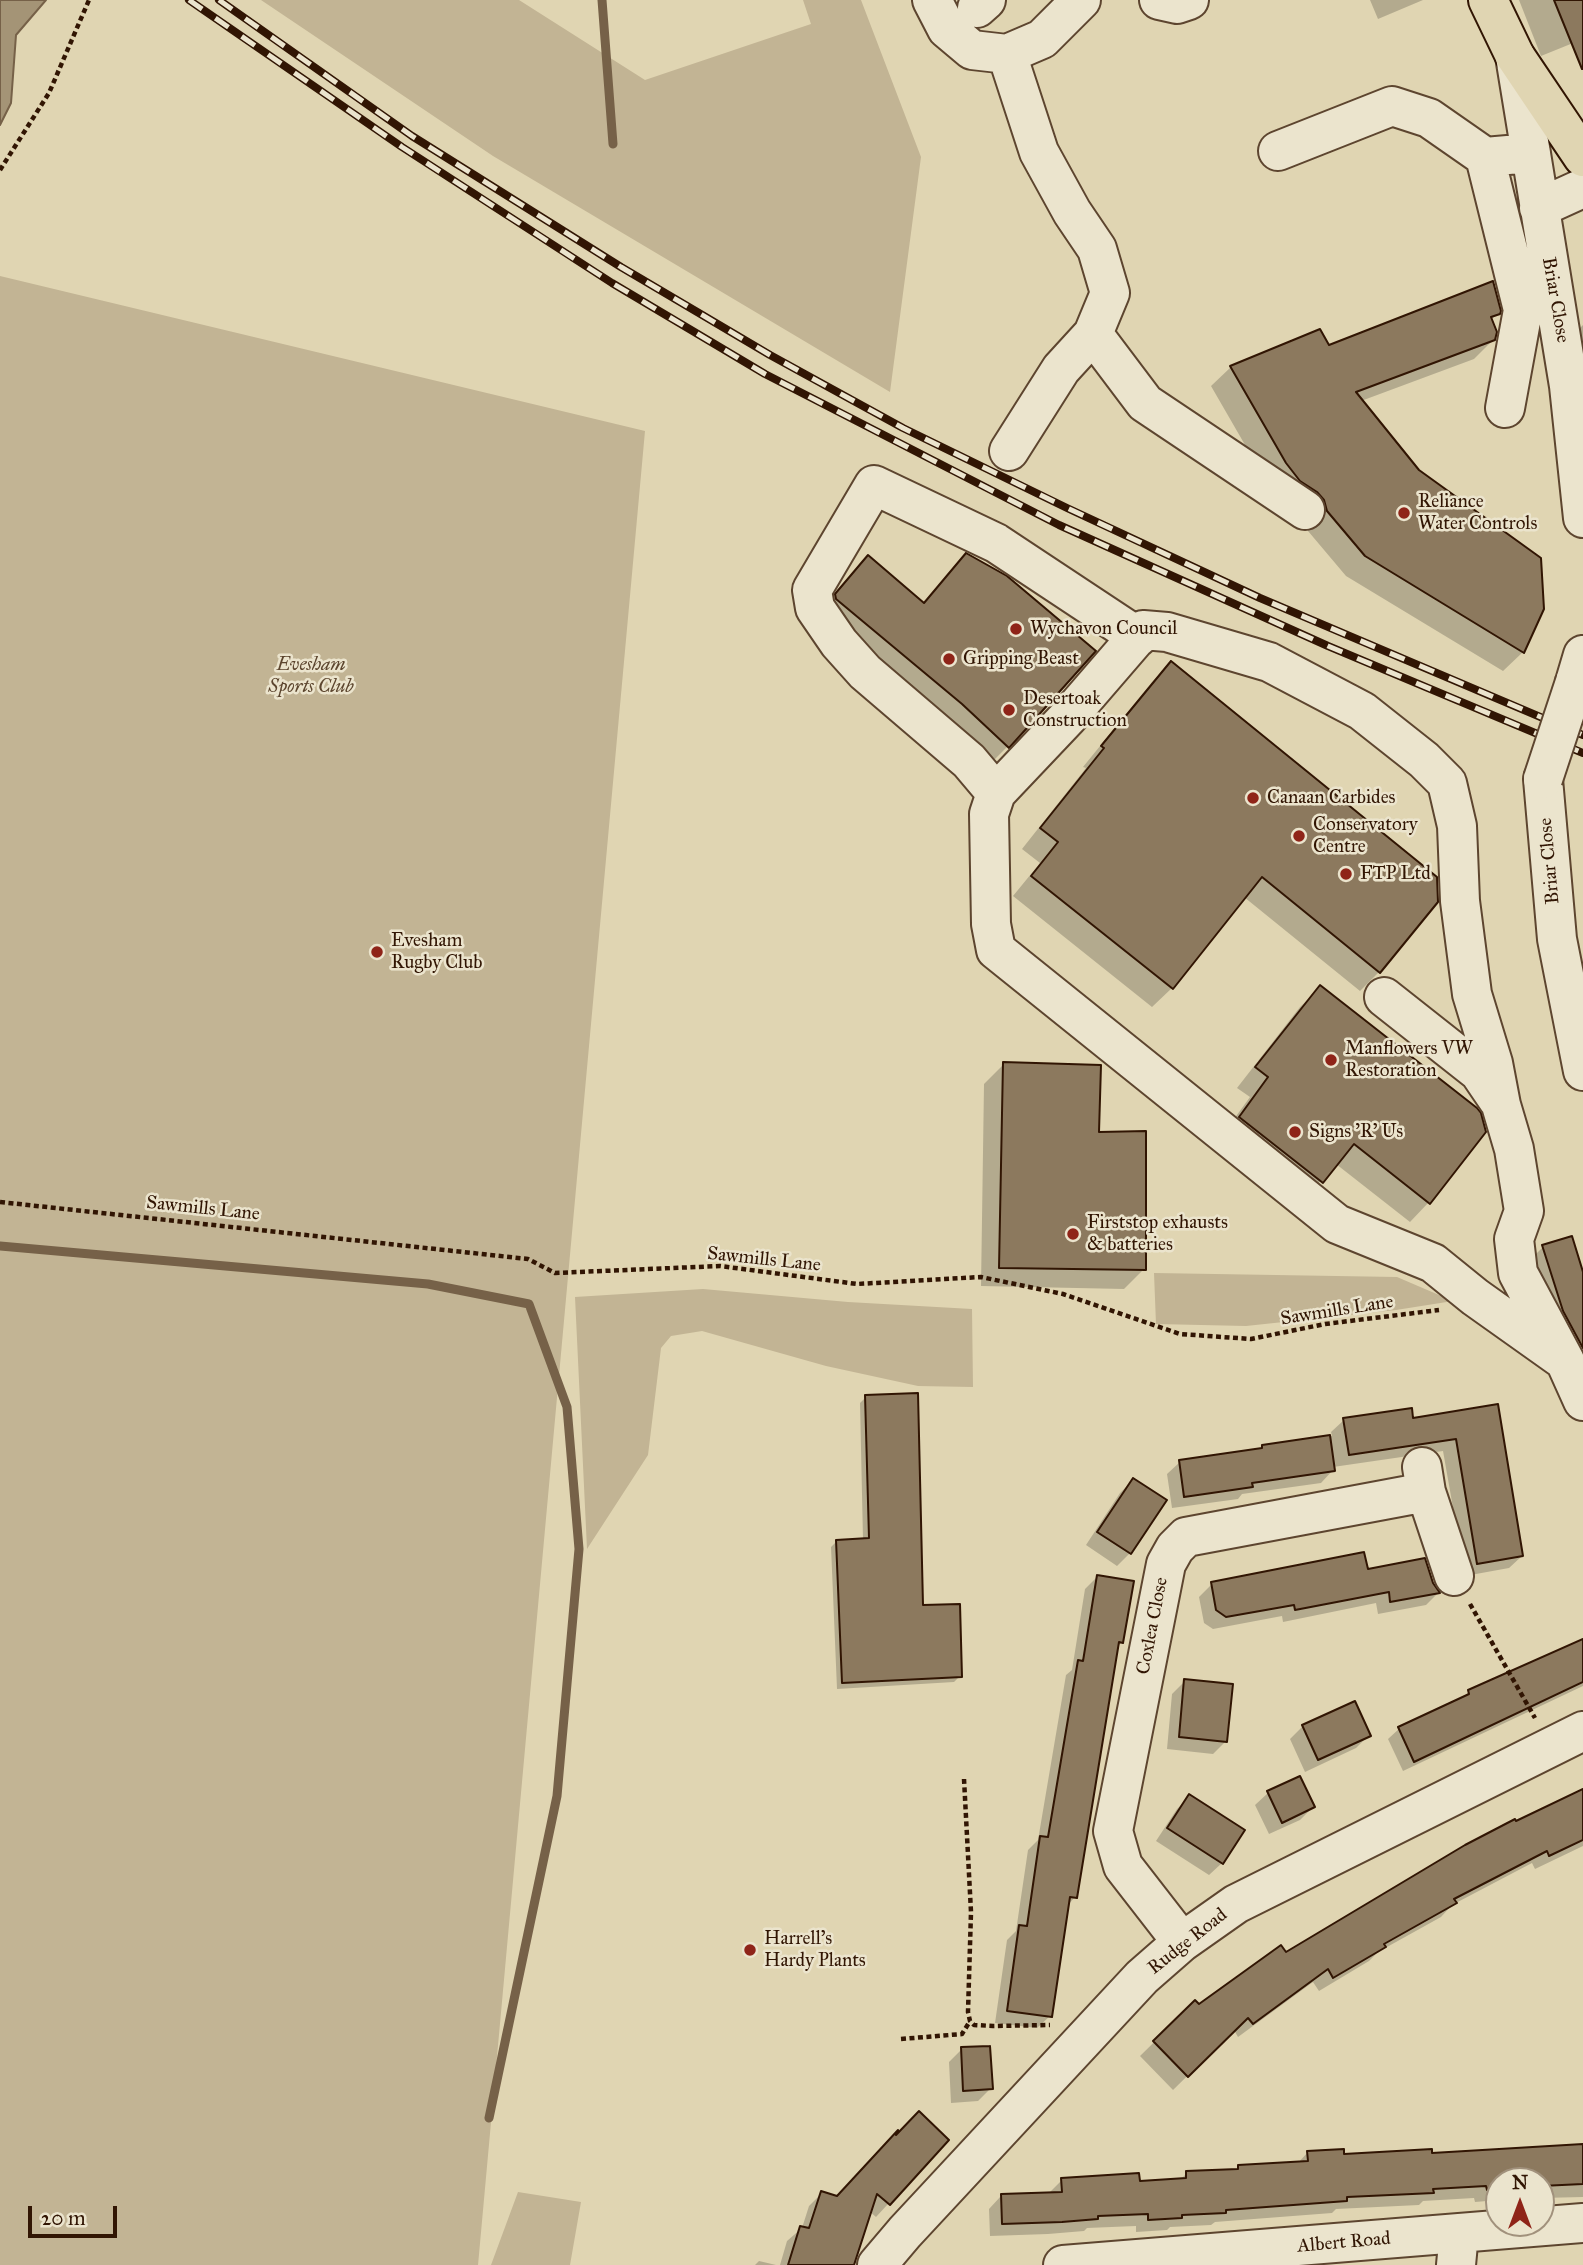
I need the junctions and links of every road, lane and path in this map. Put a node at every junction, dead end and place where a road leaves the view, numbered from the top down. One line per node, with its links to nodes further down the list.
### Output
1 (89, 0): 13 (path)
2 (932, 0): 7 (street)
3 (1081, 0): 7 (street)
4 (1159, 0): 5 (street)
5 (1189, 0)
6 (1488, 0): 8 (main road)
7 (1007, 54): 16 (street)
8 (1515, 56): 10 (street, Briar Close); 12 (main road)
9 (1278, 151): 11 (street)
10 (1531, 153): 11 (street); 15 (street, Briar Close)
11 (1485, 157): 17 (street)
12 (1583, 157)
13 (0, 170)
14 (1583, 188): 15 (street)
15 (1539, 208): 20 (street, Briar Close)
16 (1093, 334): 18 (street); 19 (street)
17 (1505, 408)
18 (1009, 451)
19 (1305, 510)
20 (1583, 518)
21 (1138, 637): 23 (street); 23 (street); 26 (street)
22 (1579, 668): 25 (street, Briar Close, bridge)
23 (996, 793): 28 (street)
24 (1384, 997): 26 (street)
25 (1583, 1071)
26 (1501, 1105): 29 (street)
27 (0, 1202): 28 (path, Sawmills Lane)
28 (1475, 1297): 29 (street)
29 (1565, 1361): 30 (street)
30 (1583, 1401)
31 (1454, 1576): 32 (path); 34 (street, Coxlea Close)
32 (1567, 1739): 34 (street, Rudge Road)
33 (964, 1779): 35 (path)
34 (1182, 1942): 36 (street, Rudge Road)
35 (970, 2021): 36 (path); 37 (path)
36 (1096, 2026): 41 (street, Rudge Road)
37 (901, 2039)
38 (1583, 2223): 39 (street, Albert Road)
39 (1458, 2249): 40 (street, Albert Road)
40 (1186, 2260): 42 (street, Albert Road)
41 (877, 2265)
42 (1063, 2265)

